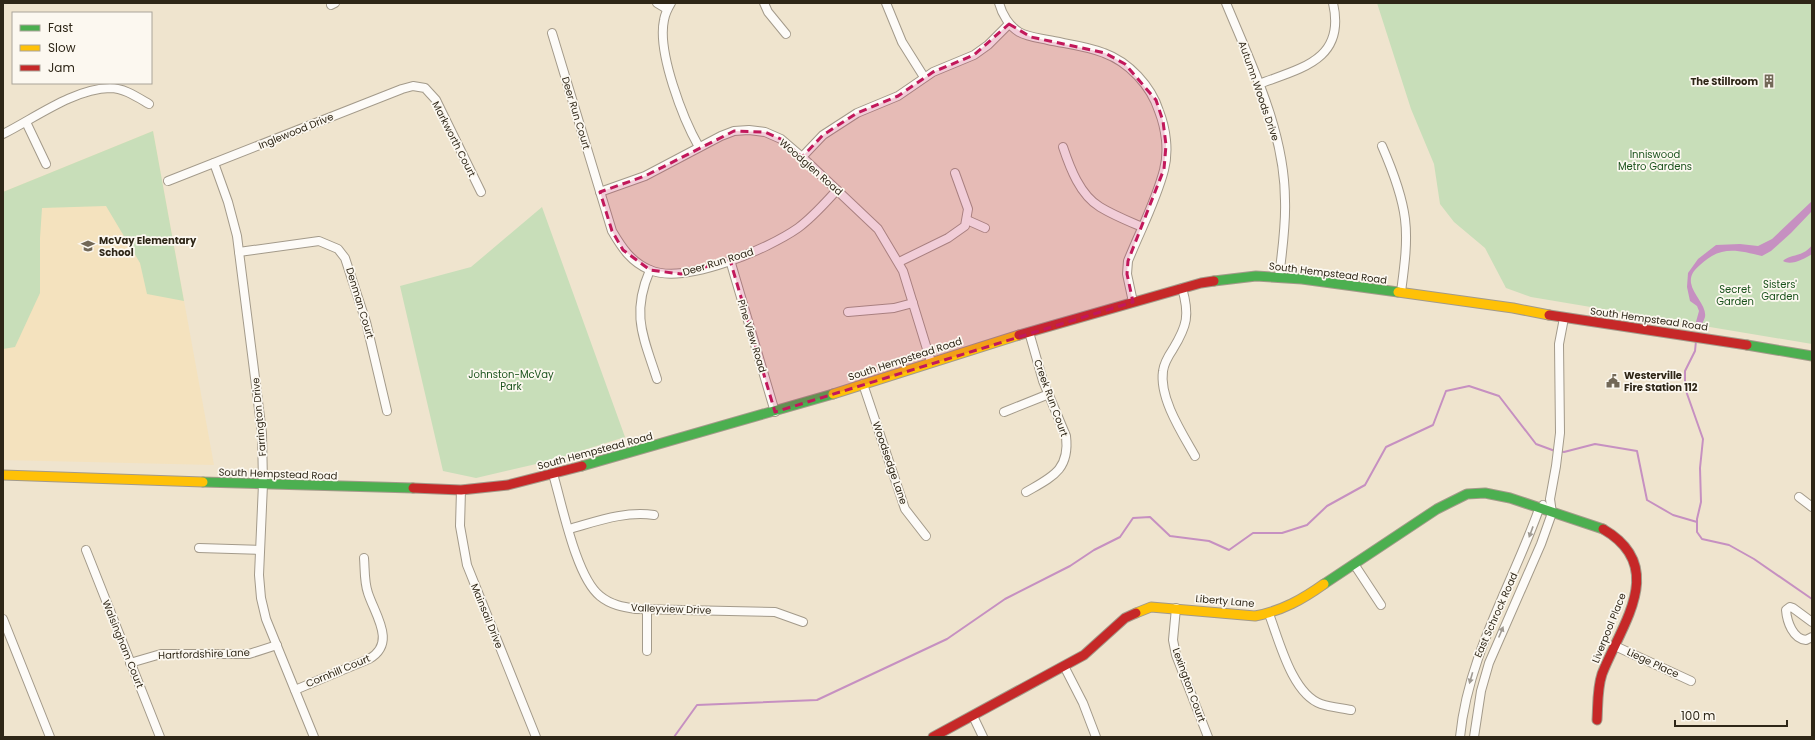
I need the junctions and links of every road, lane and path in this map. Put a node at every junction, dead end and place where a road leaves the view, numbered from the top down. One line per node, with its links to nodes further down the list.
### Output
1 (657, 3): 7 (street)
2 (764, 3): 10 (street)
3 (886, 3): 11 (street)
4 (999, 3): 8 (street)
5 (1226, 3): 12 (street, Autumn Woods Drive)
6 (1333, 3): 12 (street)
7 (669, 6): 18 (street)
8 (1009, 24): 11 (street); 29 (street)
9 (552, 34): 27 (street, Deer Run Court)
10 (786, 34)
11 (924, 77): 20 (street)
12 (1259, 84): 35 (street, Autumn Woods Drive)
13 (425, 88): 22 (street, Inglewood Drive); 26 (street, Markworth Court)
14 (149, 104): 15 (street)
15 (26, 122): 16 (street); 21 (street)
16 (3, 133)
17 (1382, 146): 37 (street)
18 (699, 147): 20 (street, Woodglen Road); 27 (street, Woodglen Road)
19 (1063, 147): 29 (street)
20 (802, 157): 25 (street, Woodglen Road)
21 (46, 164)
22 (214, 164): 24 (street, Inglewood Drive); 31 (street, Farrington Drive)
23 (955, 173): 28 (street)
24 (168, 181)
25 (837, 190): 32 (street, Deer Run Road); 33 (street, Woodglen Road)
26 (481, 192)
27 (600, 192): 34 (street, Deer Run Road)
28 (967, 220): 30 (street); 33 (street)
29 (1142, 227): 39 (street)
30 (985, 228)
31 (239, 252): 48 (street, Denman Court); 54 (street, Farrington Drive)
32 (730, 260): 34 (street, Deer Run Road); 49 (street, Pine View Road)
33 (899, 262): 38 (street, Woodglen Road)
34 (650, 270): 45 (street)
35 (1279, 277): 36 (street, South Hempstead Road); 37 (street, South Hempstead Road)
36 (1182, 288): 39 (street, South Hempstead Road); 51 (street)
37 (1402, 292): 41 (street, South Hempstead Road)
38 (913, 302): 40 (street); 44 (street, Woodglen Road)
39 (1133, 302): 42 (street, South Hempstead Road)
40 (848, 312)
41 (1564, 318): 43 (street, South Hempstead Road); 58 (street, East Schrock Road)
42 (1029, 332): 44 (street, South Hempstead Road); 47 (street, Creek Run Court)
43 (1812, 356)
44 (931, 362): 46 (street, South Hempstead Road)
45 (657, 379)
46 (863, 384): 49 (street, South Hempstead Road); 64 (street, Woodsedge Lane)
47 (1049, 394): 50 (street); 56 (street, Creek Run Court)
48 (387, 412)
49 (775, 412): 52 (street, South Hempstead Road)
50 (1004, 412)
51 (1195, 456)
52 (553, 474): 55 (street, South Hempstead Road); 63 (street, Valleyview Drive)
53 (3, 475): 54 (street, South Hempstead Road)
54 (263, 484): 55 (street, South Hempstead Road); 67 (street, Farrington Drive)
55 (461, 490): 91 (street, Mainsail Drive)
56 (1026, 492)
57 (1799, 497): 59 (street)
58 (1550, 500): 60 (street); 61 (street, East Schrock Road)
59 (1812, 507)
60 (1539, 509): 61 (street, Liverpool Place); 69 (street, Liberty Lane); 96 (street, East Schrock Road, one-way to 96)
61 (1552, 513): 79 (street, Liverpool Place); 97 (street, East Schrock Road, one-way to 61)
62 (654, 514): 63 (street)
63 (569, 529): 72 (street, Valleyview Drive)
64 (926, 536)
65 (199, 548): 67 (street)
66 (86, 550): 81 (street, Walsingham Court)
67 (260, 550): 78 (street, Farrington Drive)
68 (364, 558): 84 (street, Cornhill Court)
69 (1354, 564): 70 (street); 73 (street, Liberty Lane)
70 (1381, 605)
71 (1176, 608): 73 (street, Liberty Lane); 82 (street, Liberty Lane); 95 (street, Lexington Court)
72 (647, 610): 75 (street, Valleyview Drive); 80 (street)
73 (1269, 614): 85 (street)
74 (3, 619): 88 (street)
75 (803, 622)
76 (1812, 622): 77 (street)
77 (1812, 637)
78 (277, 645): 81 (street, Hartfordshire Lane); 84 (street, Farrington Drive)
79 (1615, 646): 83 (street, Liege Place); 87 (street, Liverpool Place)
80 (647, 651)
81 (130, 663): 89 (street, Walsingham Court)
82 (1064, 666): 86 (street, Liberty Lane); 94 (street)
83 (1691, 681)
84 (295, 690): 90 (street, Farrington Drive)
85 (1351, 710)
86 (973, 716): 92 (street, Liberty Lane); 93 (street)
87 (1597, 720)
88 (50, 737)
89 (160, 737)
90 (314, 737)
91 (536, 737)
92 (933, 737)
93 (983, 737)
94 (1096, 737)
95 (1208, 737)
96 (1460, 737)
97 (1474, 737)

